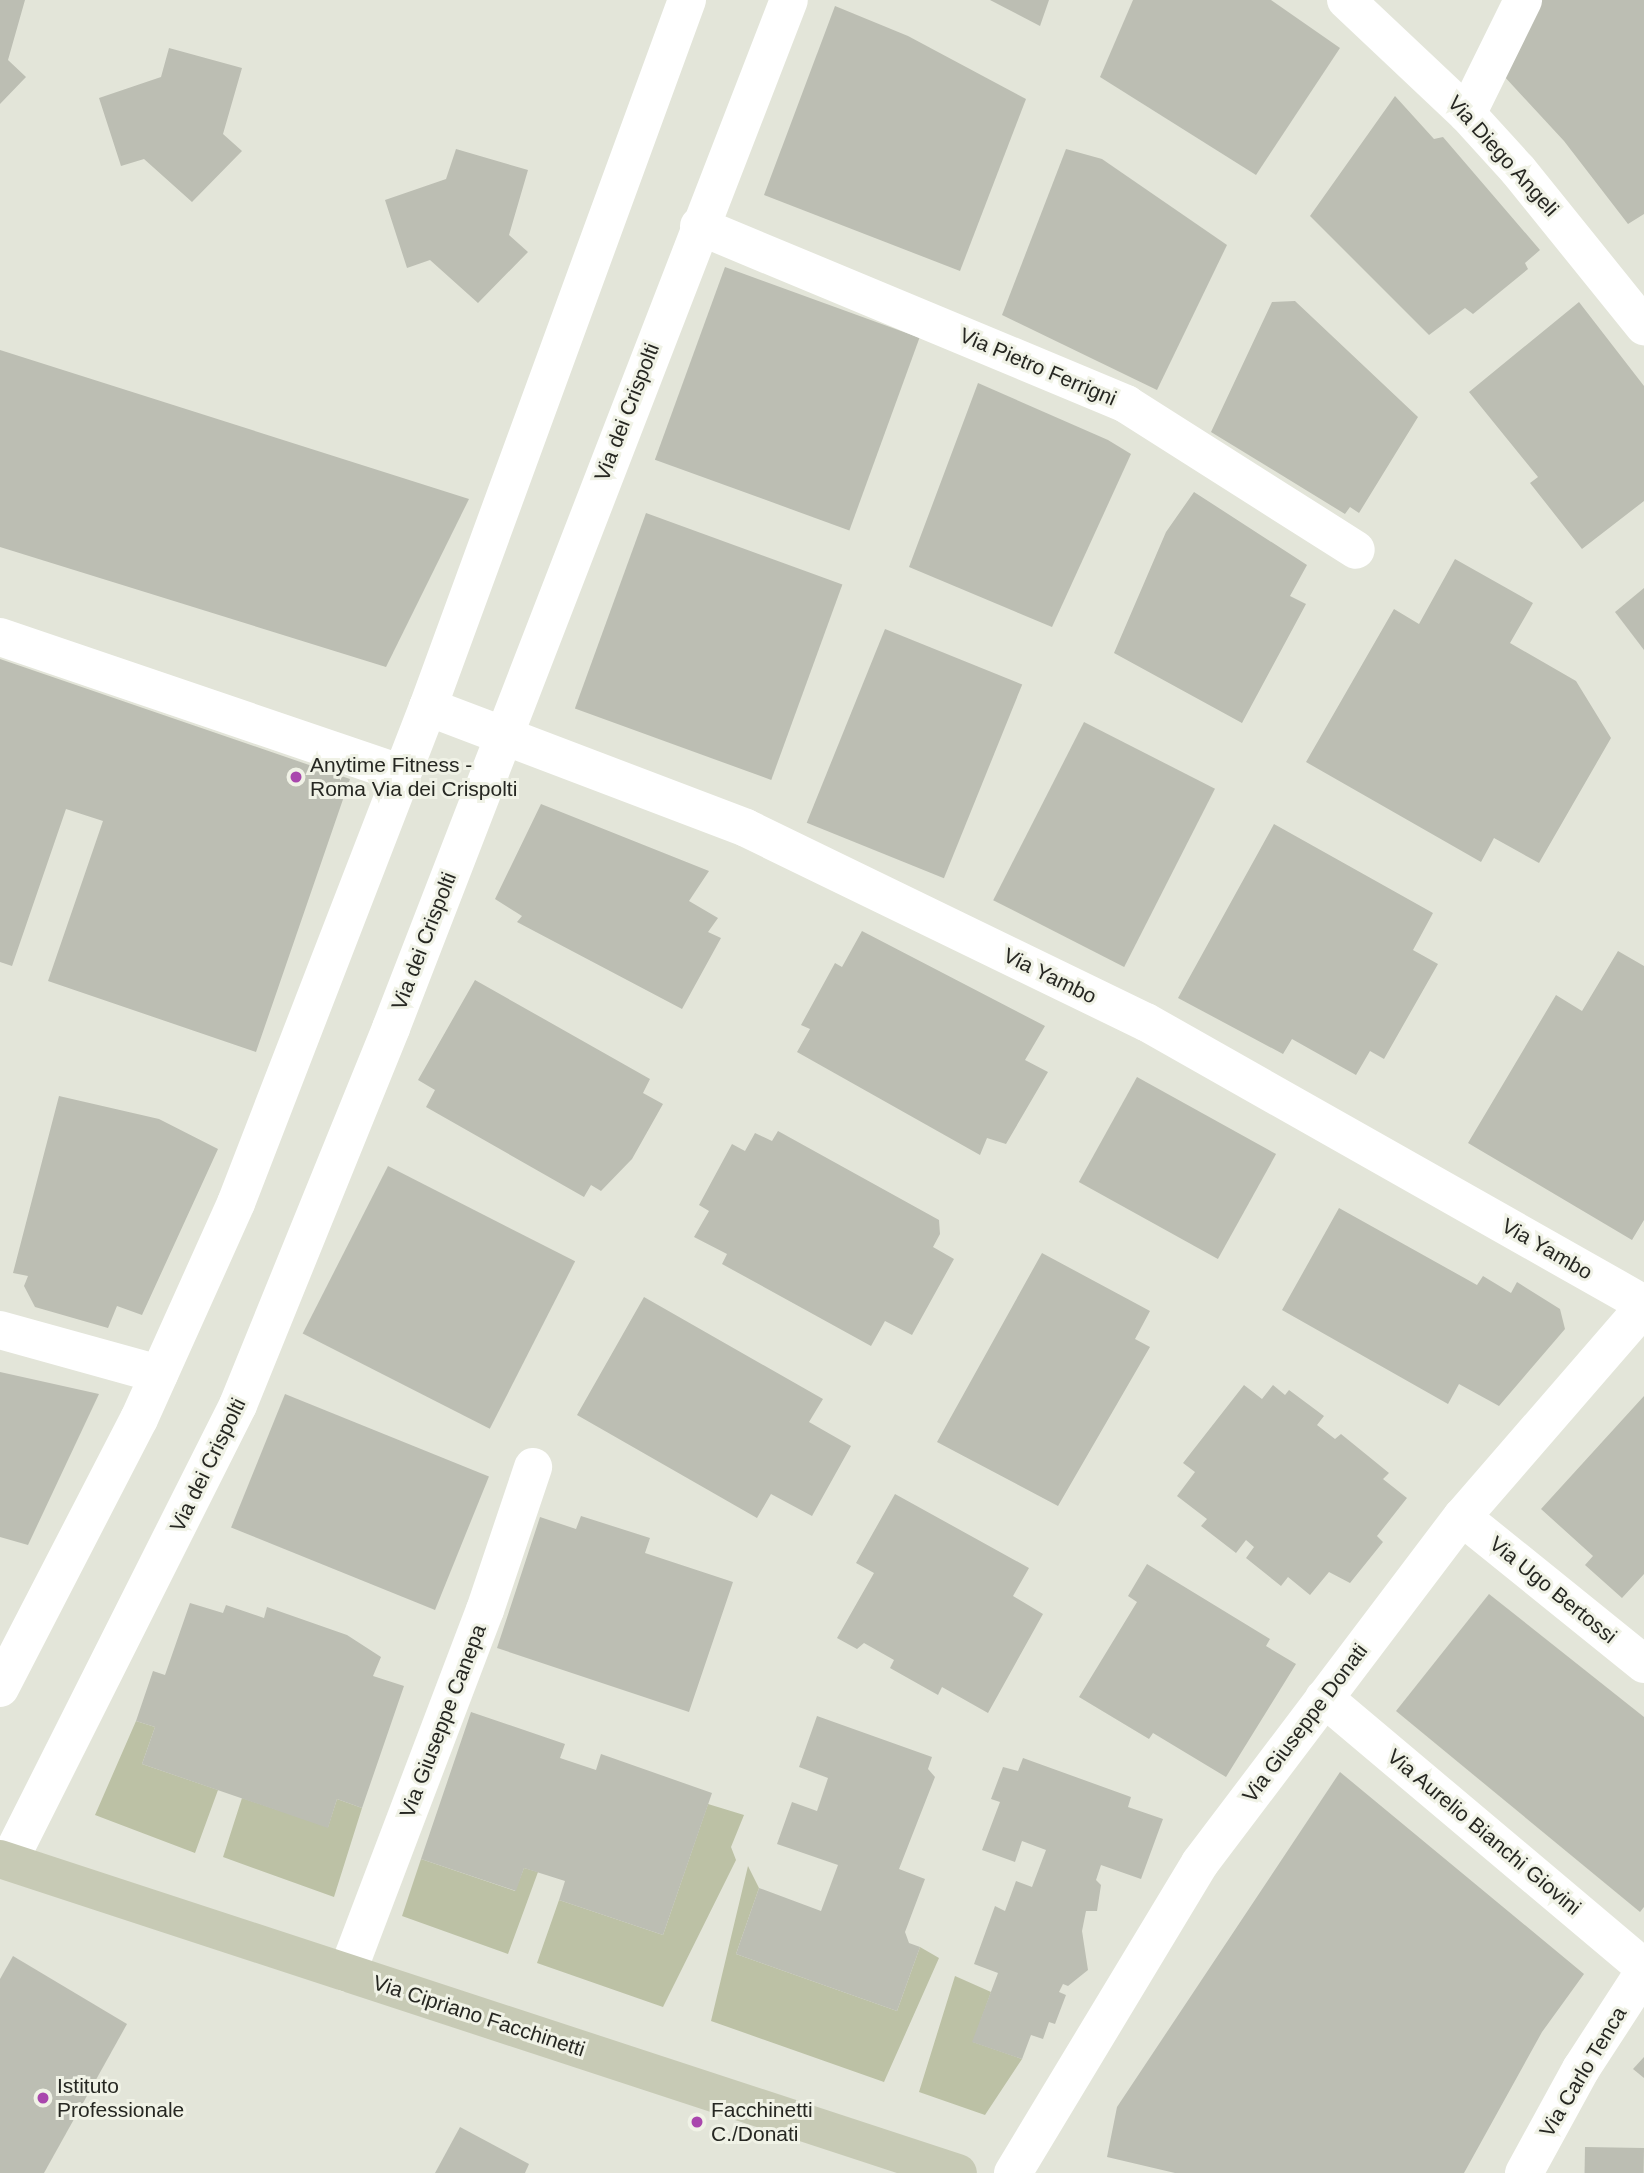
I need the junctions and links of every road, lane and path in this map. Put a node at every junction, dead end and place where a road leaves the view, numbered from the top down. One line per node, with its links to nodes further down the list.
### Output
1 (687, 0): 10 (street)
2 (789, 0): 6 (street, Via dei Crispolti)
3 (1346, 0): 5 (street, Via Diego Angeli)
4 (1522, 0): 5 (street)
5 (1467, 114): 7 (street, Via Diego Angeli)
6 (699, 226): 8 (street, Via Pietro Ferrigni); 11 (street, Via dei Crispolti)
7 (1644, 326)
8 (1356, 550)
9 (0, 636): 12 (street)
10 (428, 707): 11 (street, Via Yambo); 12 (street)
11 (503, 736): 13 (street, Via Yambo); 21 (street, Via dei Crispolti)
12 (402, 774): 15 (street)
13 (1644, 1306): 17 (street, Via Giuseppe Donati)
14 (0, 1330): 15 (street)
15 (159, 1374): 19 (street)
16 (533, 1467): 23 (street, Via Giuseppe Canepa)
17 (1462, 1517): 18 (street, Via Ugo Bertossi); 20 (street, Via Giuseppe Donati)
18 (1644, 1664)
19 (0, 1688)
20 (1324, 1698): 22 (street, Via Aurelio Bianchi Giovini); 25 (street, Via Giuseppe Donati)
21 (4, 1860): 23 (street, Via Cipriano Facchinetti)
22 (1644, 1969): 26 (street, Via Carlo Tenca)
23 (347, 1973): 24 (street, Via Cipriano Facchinetti)
24 (958, 2173)
25 (1013, 2173)
26 (1524, 2173)

